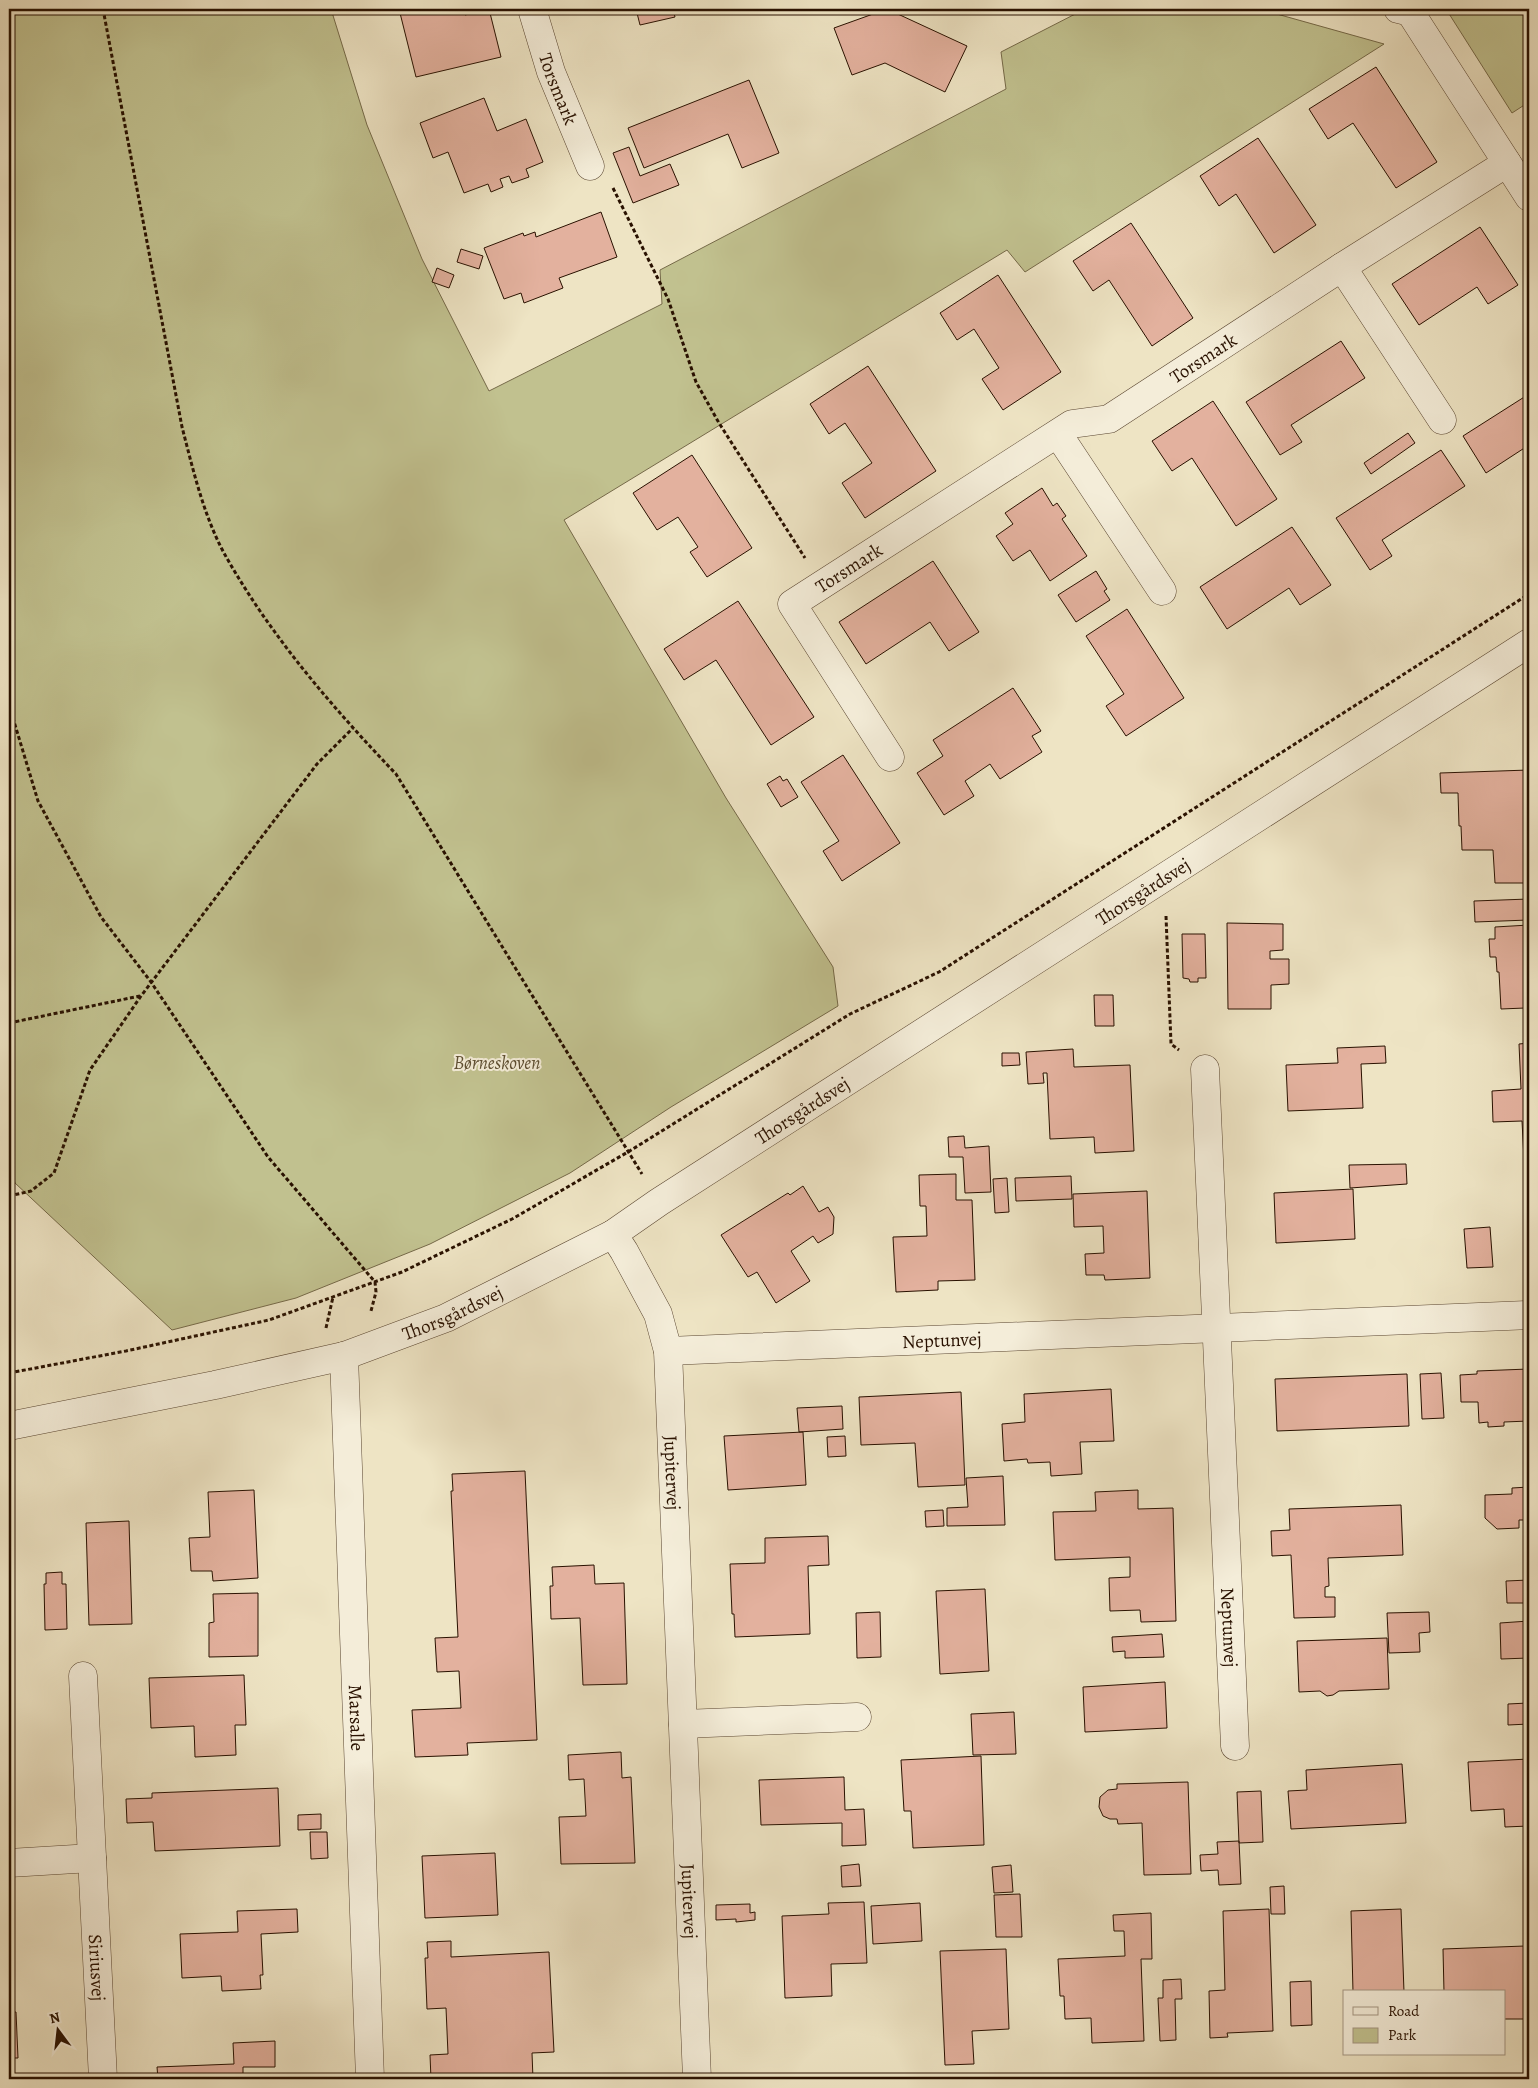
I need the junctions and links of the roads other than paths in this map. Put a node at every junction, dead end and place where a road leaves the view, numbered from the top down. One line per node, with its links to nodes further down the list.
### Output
1 (532, 9): 4 (street, Torsmark)
2 (1398, 9): 3 (street)
3 (1507, 163): 5 (street); 6 (street, Torsmark)
4 (590, 166)
5 (1529, 197)
6 (1342, 267): 7 (street); 8 (street, Torsmark)
7 (1442, 420)
8 (1058, 434): 9 (street); 11 (street, Torsmark)
9 (1162, 591)
10 (1529, 643): 13 (street, Thorsgårdsvej)
11 (890, 757)
12 (1204, 1069): 15 (street, Neptunvej)
13 (613, 1234): 16 (street, Jupitervej); 17 (street, Thorsgårdsvej)
14 (1529, 1315): 15 (street, Neptunvej)
15 (1216, 1328): 16 (street, Neptunvej); 22 (street, Neptunvej)
16 (668, 1351): 21 (street, Jupitervej)
17 (344, 1356): 18 (street, Thorsgårdsvej); 26 (street, Marsalle)
18 (9, 1426)
19 (83, 1676): 23 (street, Siriusvej)
20 (857, 1717): 21 (street)
21 (683, 1724): 27 (street, Jupitervej)
22 (1235, 1746)
23 (92, 1858): 24 (street); 25 (street, Siriusvej)
24 (9, 1862)
25 (103, 2079)
26 (370, 2079)
27 (697, 2079)

